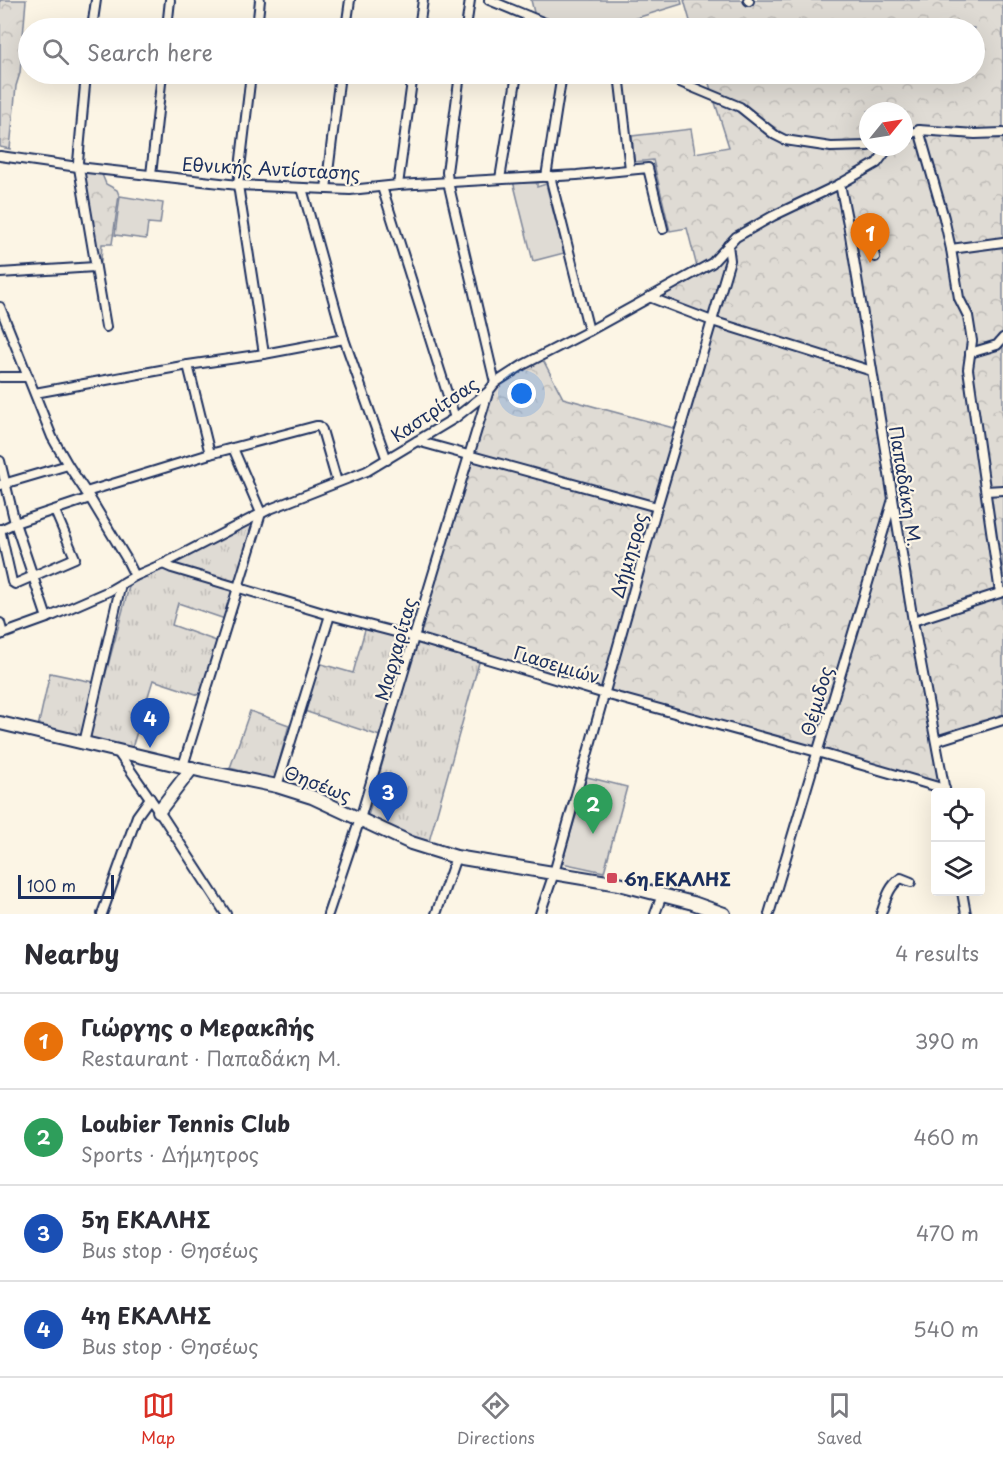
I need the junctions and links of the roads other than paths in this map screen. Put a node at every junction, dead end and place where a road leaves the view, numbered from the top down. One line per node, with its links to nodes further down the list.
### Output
1 (96, 0): 10 (street)
2 (163, 0): 3 (street)
3 (170, 0): 11 (street)
4 (260, 0): 12 (street)
5 (350, 0): 13 (street)
6 (423, 0): 14 (street)
7 (470, 0): 15 (street)
8 (489, 0): 9 (street)
9 (527, 16): 16 (street)
10 (93, 18)
11 (168, 18)
12 (258, 18)
13 (347, 18)
14 (420, 18)
15 (467, 18)
16 (532, 18)
17 (85, 84): 33 (street)
18 (161, 84): 35 (street)
19 (250, 84): 40 (street)
20 (338, 84): 44 (street)
21 (412, 84): 41 (street)
22 (459, 84): 38 (street)
23 (515, 84): 37 (street)
24 (561, 84): 36 (street)
25 (620, 84): 34 (street)
26 (685, 84): 30 (street)
27 (919, 130): 28 (street); 29 (street); 49 (street)
28 (913, 133)
29 (1003, 133)
30 (859, 146)
31 (0, 156): 33 (street, Εθνικής Αντίστασης)
32 (883, 156): 39 (street, Καστρίτσας)
33 (78, 167): 35 (street, Εθνικής Αντίστασης); 51 (street)
34 (630, 169): 36 (street, Εθνικής Αντίστασης); 45 (street, Εθνικής Αντίστασης)
35 (151, 175): 40 (street, Εθνικής Αντίστασης)
36 (548, 177): 37 (street, Εθνικής Αντίστασης); 57 (street)
37 (500, 180): 38 (street, Εθνικής Αντίστασης)
38 (448, 182): 41 (street, Εθνικής Αντίστασης); 66 (street)
39 (840, 184): 46 (street, Παπαδάκη Μ.); 48 (street, Καστρίτσας)
40 (238, 185): 43 (street, Εθνικής Αντίστασης); 61 (street)
41 (398, 185): 42 (street, Εθνικής Αντίστασης)
42 (382, 187): 44 (street, Εθνικής Αντίστασης); 69 (street)
43 (302, 188): 44 (street, Εθνικής Αντίστασης); 59 (street)
44 (326, 189)
45 (663, 229)
46 (849, 229): 50 (street); 63 (street, Παπαδάκη Μ.)
47 (1003, 242): 49 (street)
48 (729, 245): 53 (street, Καστρίτσας); 55 (street, Δήμητρος)
49 (951, 249): 60 (street)
50 (875, 257)
51 (95, 267): 52 (street); 56 (street)
52 (0, 273)
53 (649, 297): 55 (street); 57 (street, Καστρίτσας)
54 (0, 308): 64 (street)
55 (712, 321): 63 (street); 83 (street, Δήμητρος)
56 (106, 327)
57 (589, 331): 66 (street, Καστρίτσας)
58 (1003, 338): 60 (street)
59 (344, 339): 61 (street); 74 (street)
60 (970, 353): 80 (street)
61 (264, 354): 62 (street)
62 (188, 365): 67 (street); 72 (street)
63 (872, 371): 82 (street, Παπαδάκη Μ.)
64 (28, 376): 65 (street); 67 (street)
65 (0, 377)
66 (495, 383): 68 (street, Καστρίτσας)
67 (35, 393): 76 (street)
68 (488, 393): 69 (street, Καστρίτσας); 73 (street, Μαργαρίτας)
69 (455, 418): 70 (street, Καστρίτσας)
70 (417, 441): 73 (street); 74 (street, Καστρίτσας)
71 (233, 448): 72 (street); 77 (street); 85 (street)
72 (210, 454): 81 (street)
73 (468, 455): 83 (street); 99 (street, Μαργαρίτας)
74 (387, 460): 77 (street, Καστρίτσας)
75 (0, 461): 78 (street)
76 (68, 465): 78 (street); 81 (street)
77 (337, 482): 85 (street, Καστρίτσας)
78 (3, 484): 86 (street)
79 (1003, 490): 80 (street)
80 (986, 491): 93 (street)
81 (88, 495): 84 (street); 90 (street)
82 (893, 496): 96 (street, Παπαδάκη Μ.); 106 (street, Θέμιδος)
83 (657, 507): 100 (street, Δήμητρος)
84 (55, 511): 86 (street); 89 (street)
85 (261, 513): 88 (street, Καστρίτσας); 92 (street)
86 (15, 523): 87 (street); 89 (street)
87 (0, 530): 89 (street)
88 (163, 564): 90 (street, Καστρίτσας); 92 (street, Γιασεμιών)
89 (33, 576): 95 (street)
90 (135, 576): 91 (street, Καστρίτσας)
91 (121, 584): 95 (street, Καστρίτσας); 104 (street)
92 (238, 587): 94 (street, Γιασεμιών); 107 (street)
93 (1001, 593): 96 (street)
94 (330, 615): 99 (street, Γιασεμιών); 108 (street)
95 (47, 618): 98 (street, Καστρίτσας)
96 (914, 621): 103 (street, Παπαδάκη Μ.)
97 (0, 623): 98 (street)
98 (2, 634)
99 (414, 637): 100 (street, Γιασεμιών); 113 (street, Μαργαρίτας)
100 (605, 694): 106 (street, Γιασεμιών); 115 (street, Δήμητρος)
101 (1003, 720): 103 (street)
102 (0, 723): 104 (main road, Θησέως)
103 (936, 741): 110 (street, Παπαδάκη Μ.)
104 (84, 743): 105 (main road, Θησέως)
105 (117, 751): 107 (main road, Θησέως); 111 (street)
106 (817, 752): 109 (street, Γιασεμιών); 126 (street, Θέμιδος)
107 (188, 767): 108 (main road, Θησέως); 112 (main road)
108 (277, 786): 113 (main road, Θησέως)
109 (935, 788)
110 (944, 788)
111 (150, 798): 112 (street); 119 (street)
112 (159, 811): 120 (street)
113 (360, 819): 114 (main road, Θησέως); 121 (street, Μαργαρίτας)
114 (456, 857): 115 (main road, Θησέως); 122 (street)
115 (554, 873): 117 (main road, Θησέως); 123 (street, Δήμητρος)
116 (911, 882): 127 (street)
117 (662, 895): 124 (street); 125 (main road, Θησέως)
118 (963, 896): 128 (street)
119 (102, 914)
120 (226, 914)
121 (328, 914)
122 (436, 914)
123 (540, 914)
124 (656, 914)
125 (724, 914)
126 (769, 914)
127 (881, 914)
128 (966, 914)

